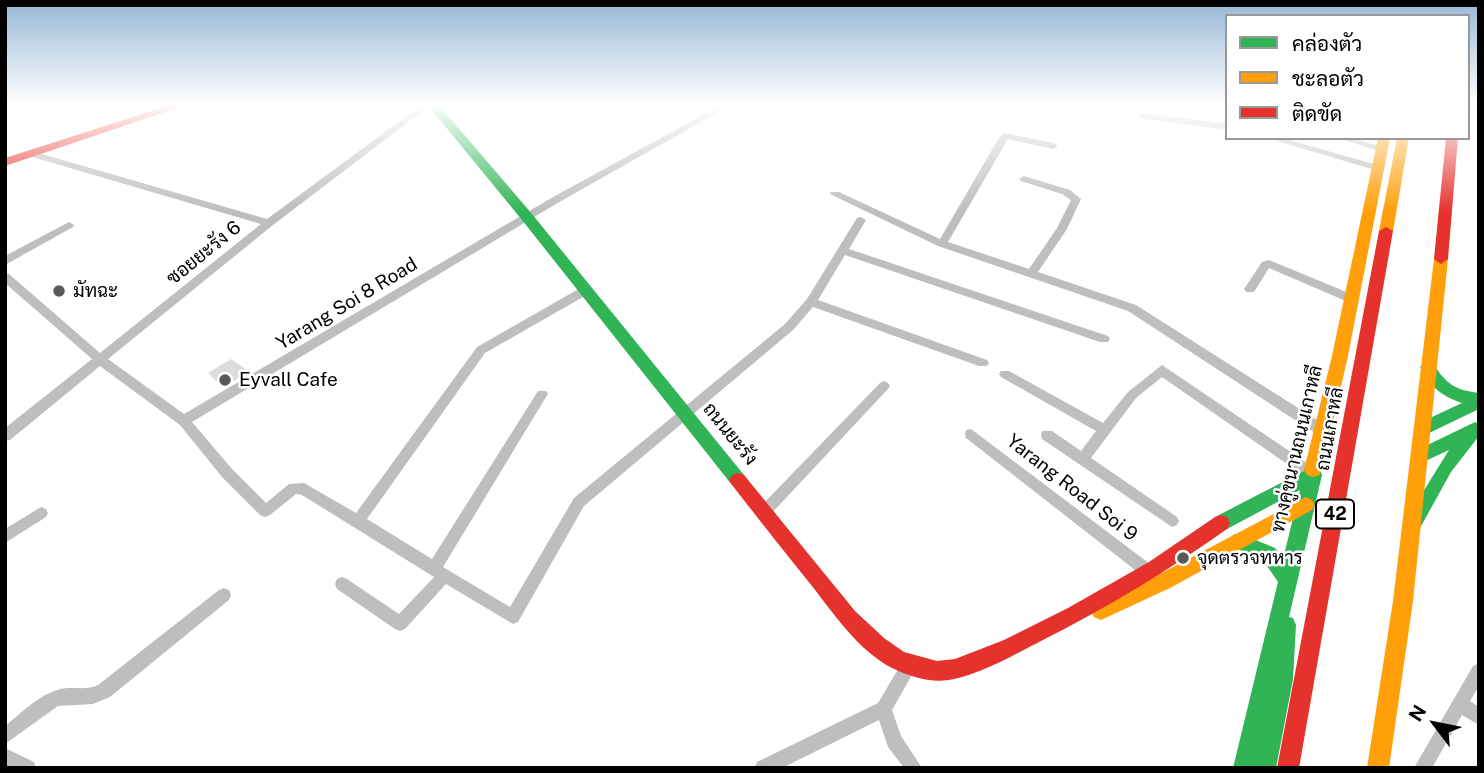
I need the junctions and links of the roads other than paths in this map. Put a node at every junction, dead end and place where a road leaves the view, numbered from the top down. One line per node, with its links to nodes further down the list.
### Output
1 (76, 140): 15 (main road)
2 (381, 140): 22 (street, ซอยยะรัง 6)
3 (461, 140): 20 (main road, ถนนยะรัง)
4 (665, 140): 20 (street, Yarang Soi 8 Road)
5 (1001, 140): 24 (street)
6 (1028, 140): 13 (street)
7 (1279, 140): 14 (street)
8 (1317, 140): 14 (street)
9 (1359, 140): 12 (street)
10 (1403, 140): 77 (main road, ถนนเกาหลี / 42)
11 (1452, 140): 36 (main road)
12 (1383, 143): 17 (main road, ทางคู่ขนานถนนเกาหลี)
13 (1053, 146)
14 (1315, 150): 17 (street)
15 (32, 155): 16 (main road); 22 (street)
16 (5, 162)
17 (1378, 168): 31 (main road, ทางคู่ขนานถนนเกาหลี)
18 (1024, 179): 27 (street)
19 (835, 194): 24 (street)
20 (527, 217): 30 (main road, ถนนยะรัง); 42 (street, Yarang Soi 8 Road)
21 (861, 220): 25 (street)
22 (269, 223): 34 (street, ซอยยะรัง 6)
23 (69, 225): 26 (street)
24 (942, 244): 27 (street)
25 (842, 250): 32 (street); 33 (street)
26 (5, 261)
27 (1032, 273): 46 (street)
28 (5, 278): 34 (street)
29 (1250, 289): 31 (street)
30 (586, 290): 41 (main road, ถนนยะรัง); 56 (street)
31 (1352, 299): 46 (main road, ทางคู่ขนานถนนเกาหลี)
32 (811, 302): 35 (street); 41 (street)
33 (1104, 339)
34 (99, 359): 42 (street); 49 (street, ซอยยะรัง 6)
35 (983, 363)
36 (1428, 367): 40 (main road); 44 (main road)
37 (1005, 374): 45 (street)
38 (884, 386): 54 (street)
39 (542, 394): 62 (street)
40 (1479, 400): 44 (main road)
41 (687, 414): 54 (main road, ถนนยะรัง); 62 (street)
42 (184, 422): 56 (street)
43 (1477, 428): 50 (main road); 58 (main road)
44 (1423, 429): 50 (main road)
45 (1105, 430): 51 (street); 52 (street)
46 (1323, 431): 52 (main road, ทางคู่ขนานถนนเกาหลี)
47 (971, 434): 61 (street, Yarang Road Soi 9)
48 (1047, 435): 51 (street)
49 (5, 436)
50 (1421, 456): 58 (main road)
51 (1082, 459): 57 (street)
52 (1308, 471): 53 (main road, ทางคู่ขนานถนนเกาหลี); 61 (main road, ถนนยะรัง)
53 (1306, 505): 60 (main road, ถนนยะรัง); 63 (main road, ทางคู่ขนานถนนเกาหลี)
54 (765, 510): 67 (main road, ถนนยะรัง)
55 (41, 513): 59 (street)
56 (359, 520): 62 (street)
57 (1172, 521)
58 (1413, 525): 78 (main road)
59 (5, 537)
60 (1239, 541): 63 (main road); 66 (main road, ถนนยะรัง)
61 (1149, 572): 66 (main road, ถนนยะรัง)
62 (438, 573): 64 (street)
63 (1288, 581): 75 (main road, ทางคู่ขนานถนนเกาหลี); 76 (main road)
64 (342, 584)
65 (224, 595): 72 (street)
66 (1049, 626): 67 (main road, ถนนยะรัง)
67 (909, 666): 70 (street)
68 (1479, 671): 69 (street)
69 (1460, 703): 71 (street); 79 (street)
70 (884, 709): 73 (street); 74 (street)
71 (1479, 717)
72 (5, 736)
73 (763, 768)
74 (914, 768)
75 (1244, 768)
76 (1265, 768)
77 (1288, 768)
78 (1378, 768)
79 (1422, 768)

